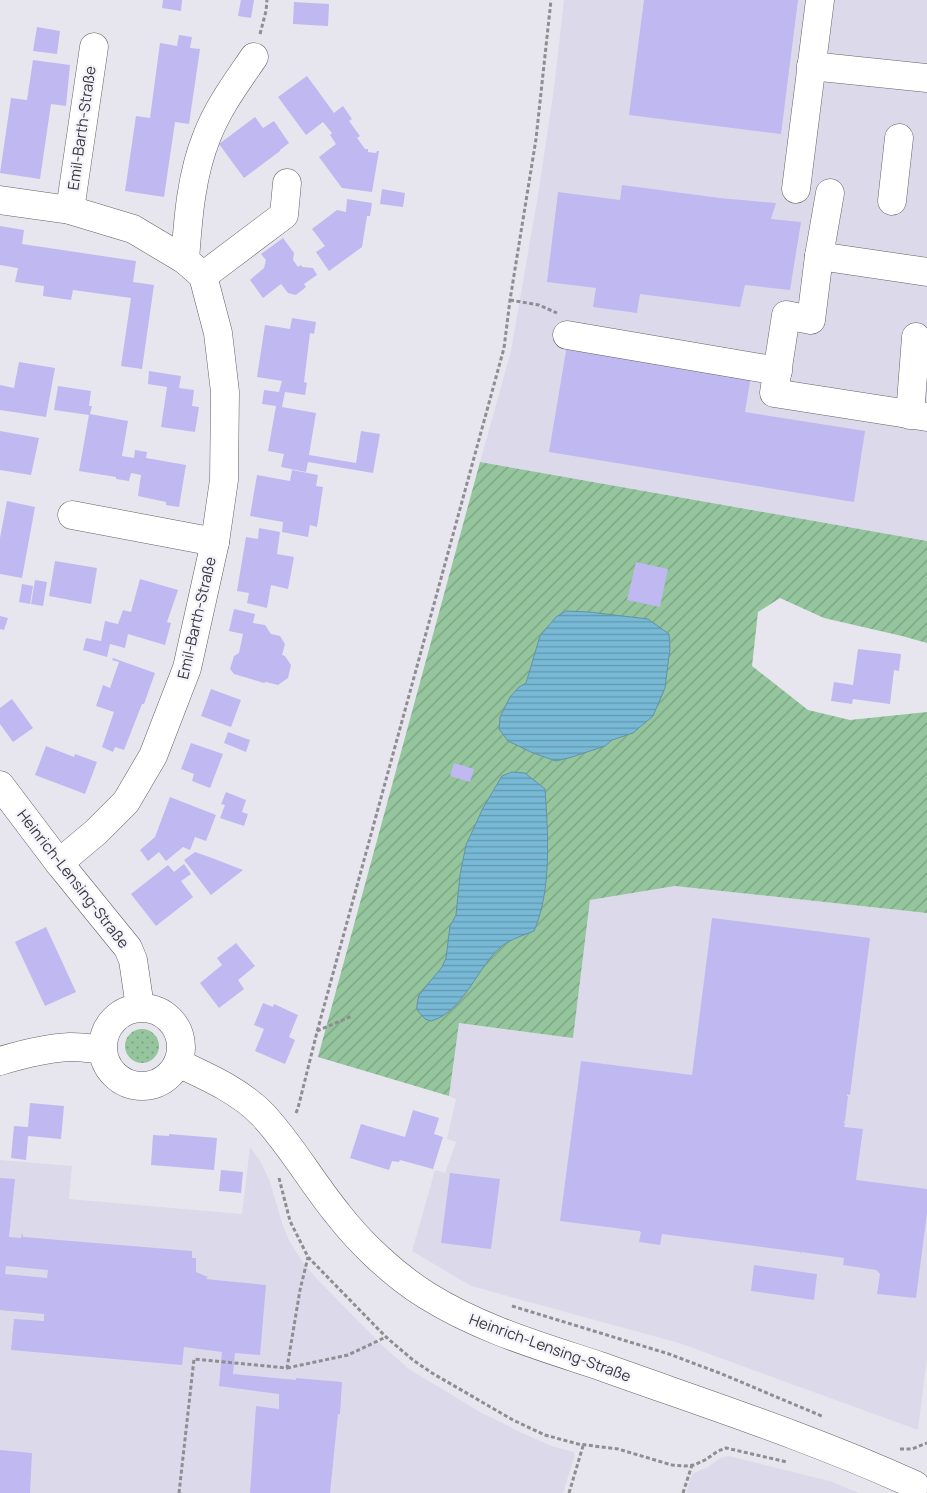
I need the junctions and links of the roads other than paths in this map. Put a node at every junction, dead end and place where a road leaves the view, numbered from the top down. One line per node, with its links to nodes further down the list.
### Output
1 (820, 0): 4 (street)
2 (257, 46): 14 (street, Emil-Barth-Straße)
3 (94, 47): 12 (street, Emil-Barth-Straße)
4 (811, 66): 5 (street); 8 (street)
5 (927, 78)
6 (899, 138): 11 (street)
7 (287, 183): 14 (street)
8 (796, 189)
9 (830, 193): 13 (street)
10 (0, 200): 12 (street, Emil-Barth-Straße)
11 (892, 201)
12 (70, 210): 14 (street, Emil-Barth-Straße)
13 (819, 256): 15 (street); 18 (street)
14 (194, 268): 21 (street, Emil-Barth-Straße)
15 (927, 272)
16 (567, 335): 18 (street)
17 (916, 337): 19 (street)
18 (778, 371): 19 (street)
19 (918, 416)
20 (72, 515): 21 (street, Emil-Barth-Straße)
21 (215, 542): 23 (street, Emil-Barth-Straße)
22 (0, 785): 23 (street, Heinrich-Lensing-Straße)
23 (59, 863): 24 (street, Heinrich-Lensing-Straße)
24 (140, 1007): 25 (street); 27 (street)
25 (102, 1049): 26 (street); 27 (street)
26 (0, 1061)
27 (178, 1063): 28 (street, Heinrich-Lensing-Straße)
28 (918, 1482)

